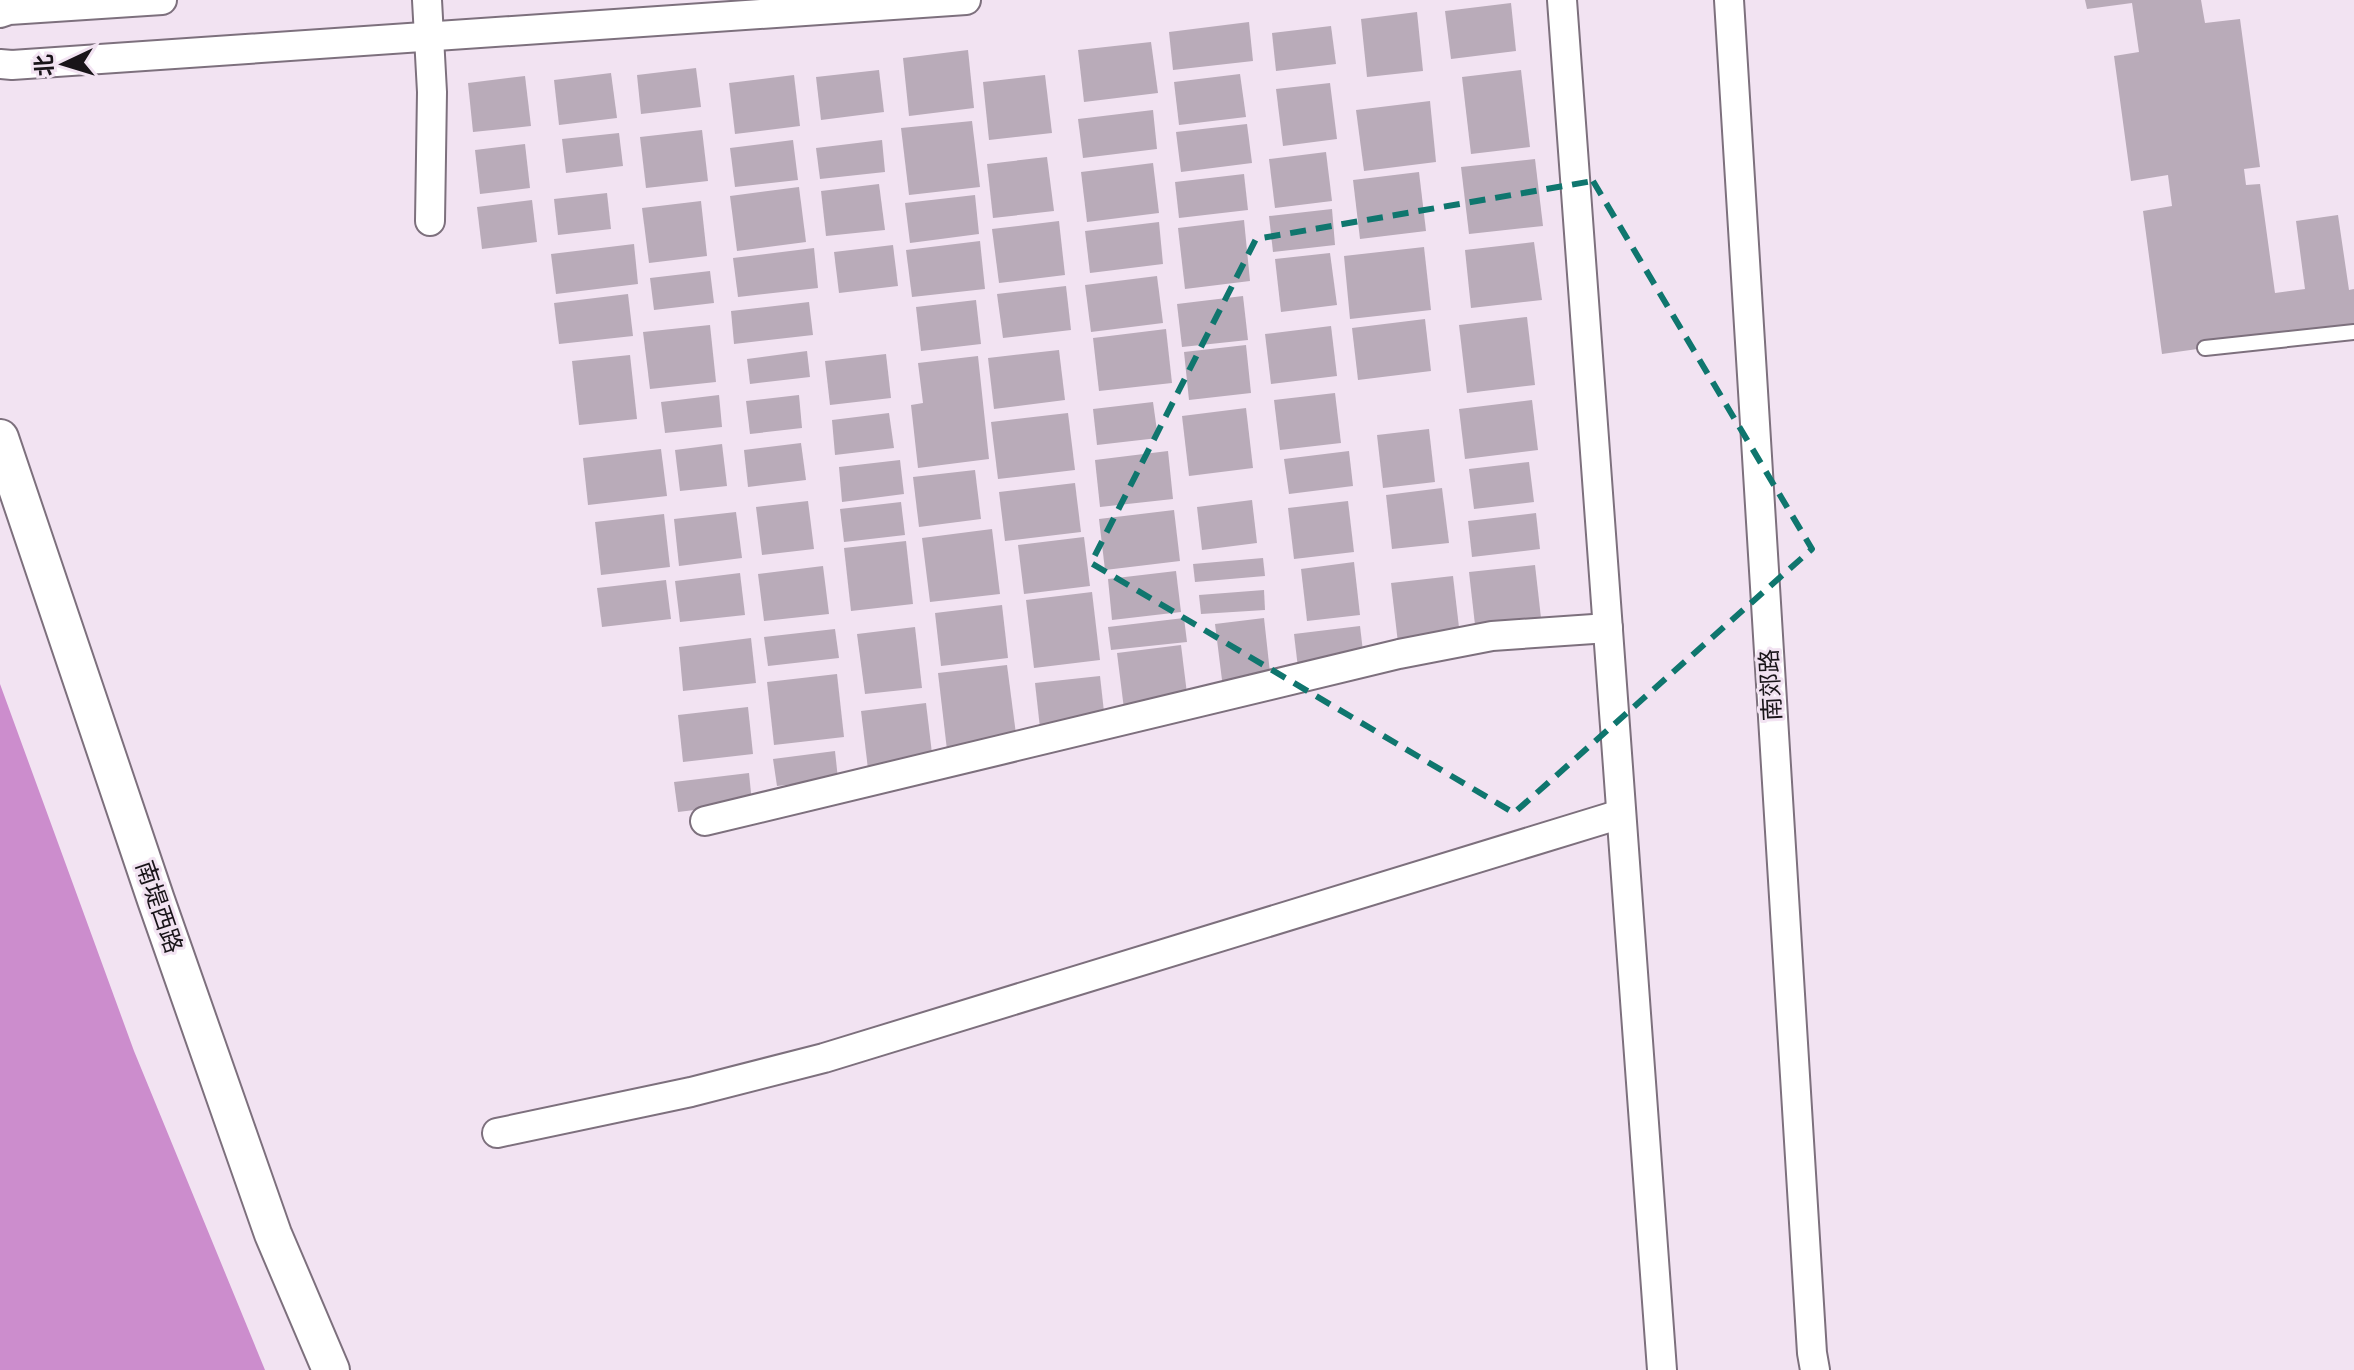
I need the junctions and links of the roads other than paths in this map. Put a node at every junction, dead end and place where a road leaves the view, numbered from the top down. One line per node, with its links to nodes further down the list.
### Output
1 (162, 0): 6 (street)
2 (427, 0): 7 (street)
3 (966, 0): 7 (street)
4 (1562, 0): 13 (street)
5 (1729, 0): 19 (street, 南郊路)
6 (0, 13)
7 (429, 37): 8 (street); 9 (street)
8 (0, 64)
9 (430, 221)
10 (2354, 332): 11 (lane)
11 (2205, 348)
12 (0, 438): 17 (street, 南堤西路)
13 (1608, 628): 14 (street); 15 (street)
14 (1621, 814): 16 (street); 18 (street)
15 (705, 821)
16 (497, 1133)
17 (331, 1370)
18 (1662, 1370)
19 (1815, 1370)

